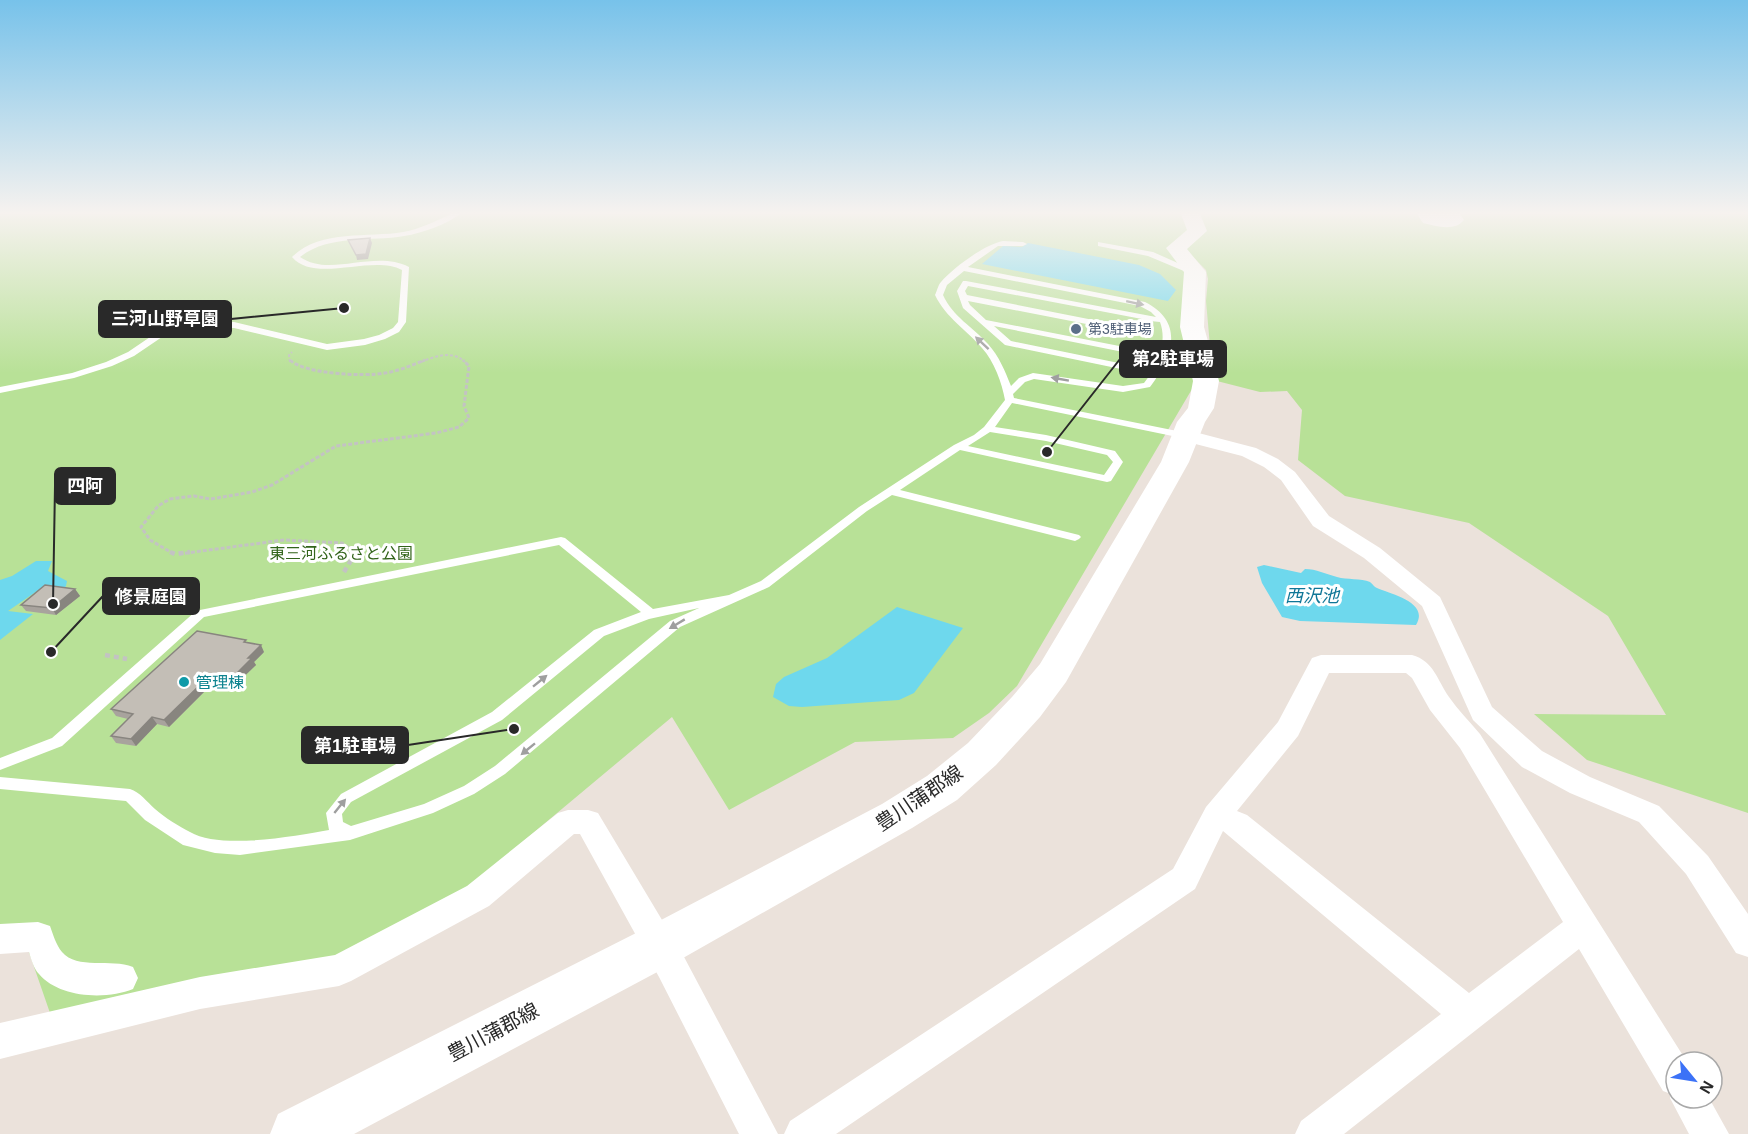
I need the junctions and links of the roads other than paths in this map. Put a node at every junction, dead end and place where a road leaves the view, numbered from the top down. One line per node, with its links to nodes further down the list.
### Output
1 (402, 267): 12 (lane)
2 (1182, 267): 5 (lane)
3 (1191, 267): 5 (main road)
4 (962, 268): 8 (lane, one-way to 8); 13 (lane, one-way to 4)
5 (1195, 272): 15 (main road, 豊川蒲郡線)
6 (962, 297): 7 (lane); 7 (lane); 9 (lane)
7 (1146, 318): 8 (lane)
8 (1165, 321): 10 (lane)
9 (982, 322): 10 (lane); 11 (lane)
10 (1164, 358): 11 (lane)
11 (1156, 373): 13 (lane, one-way to 13)
12 (0, 390)
13 (1010, 396): 14 (lane); 15 (lane)
14 (988, 429): 16 (lane); 16 (lane)
15 (1187, 436): 27 (street); 28 (main road, 豊川蒲郡線)
16 (958, 447): 17 (lane)
17 (891, 491): 18 (lane); 19 (lane)
18 (1075, 537)
19 (730, 599): 20 (lane); 24 (lane, one-way to 24)
20 (650, 613): 21 (lane); 24 (lane, one-way to 20)
21 (0, 764)
22 (0, 783): 24 (lane)
23 (1216, 815): 25 (street); 30 (street); 36 (street)
24 (350, 833)
25 (1583, 926): 30 (street); 32 (street)
26 (0, 939): 29 (street)
27 (1748, 942)
28 (659, 946): 31 (street); 34 (main road, 豊川蒲郡線); 35 (street)
29 (121, 978)
30 (1469, 1015): 37 (street)
31 (0, 1041)
32 (1664, 1058)
33 (1695, 1110): 38 (street)
34 (298, 1134)
35 (759, 1134)
36 (803, 1134)
37 (1314, 1134)
38 (1710, 1134)

